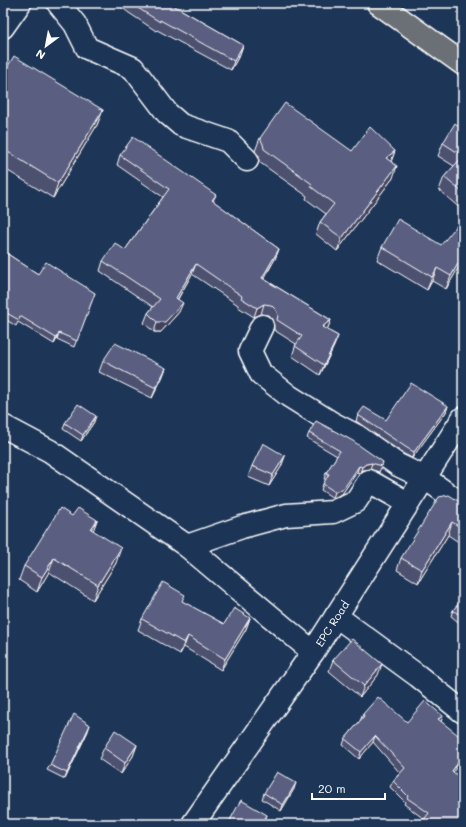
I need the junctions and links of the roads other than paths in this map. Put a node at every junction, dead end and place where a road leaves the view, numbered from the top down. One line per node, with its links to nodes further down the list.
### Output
1 (20, 3): 4 (street)
2 (58, 3): 6 (street)
3 (378, 3): 5 (main road)
4 (3, 27)
5 (463, 64)
6 (248, 160)
7 (262, 326): 10 (street)
8 (463, 418): 10 (street, EPC Road)
9 (3, 426): 13 (street)
10 (425, 478): 11 (street, EPC Road); 12 (street)
11 (408, 503): 13 (street); 14 (street, EPC Road)
12 (463, 505)
13 (187, 546): 15 (street)
14 (336, 616): 15 (street, EPC Road); 16 (street)
15 (313, 652): 17 (street, EPC Road)
16 (463, 712)
17 (193, 824)

